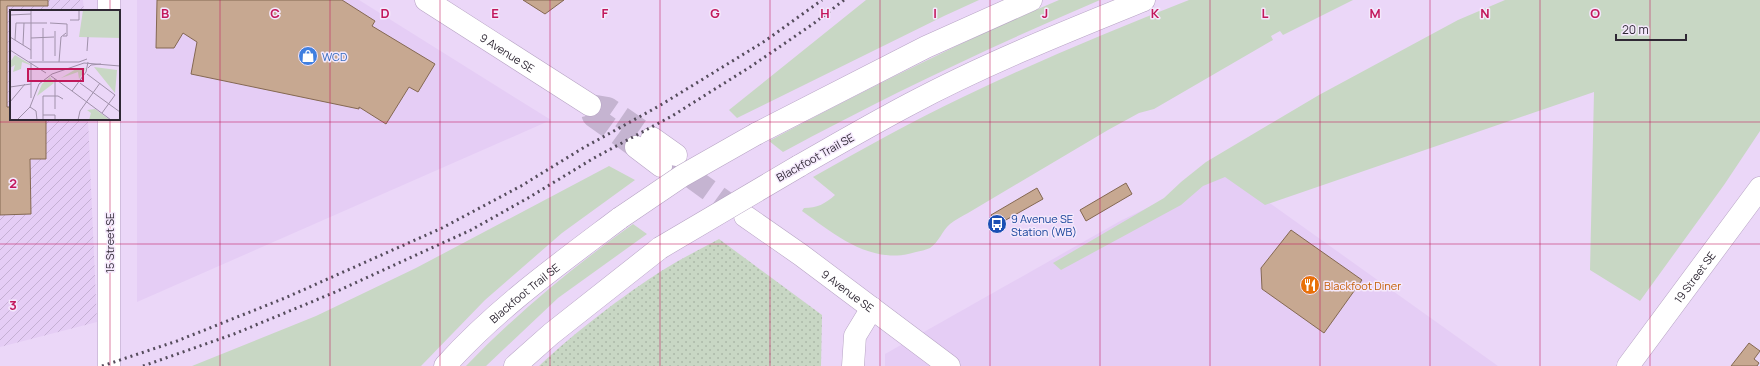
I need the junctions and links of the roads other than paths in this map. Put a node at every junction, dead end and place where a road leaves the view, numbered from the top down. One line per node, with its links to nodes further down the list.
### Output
1 (426, 0): 4 (main road, 9 Avenue SE)
2 (1031, 0): 12 (main road, Blackfoot Trail SE, bridge)
3 (1144, 0): 13 (main road, Blackfoot Trail SE, bridge)
4 (590, 105)
5 (109, 120): 11 (main road, 15 Street SE)
6 (644, 143): 7 (main road)
7 (668, 160)
8 (1760, 188): 16 (main road, 19 Street SE)
9 (745, 216): 10 (main road, 9 Avenue SE)
10 (872, 308): 14 (main road); 15 (main road, 9 Avenue SE)
11 (109, 366)
12 (445, 366)
13 (515, 366)
14 (853, 366)
15 (950, 366)
16 (1628, 366)

